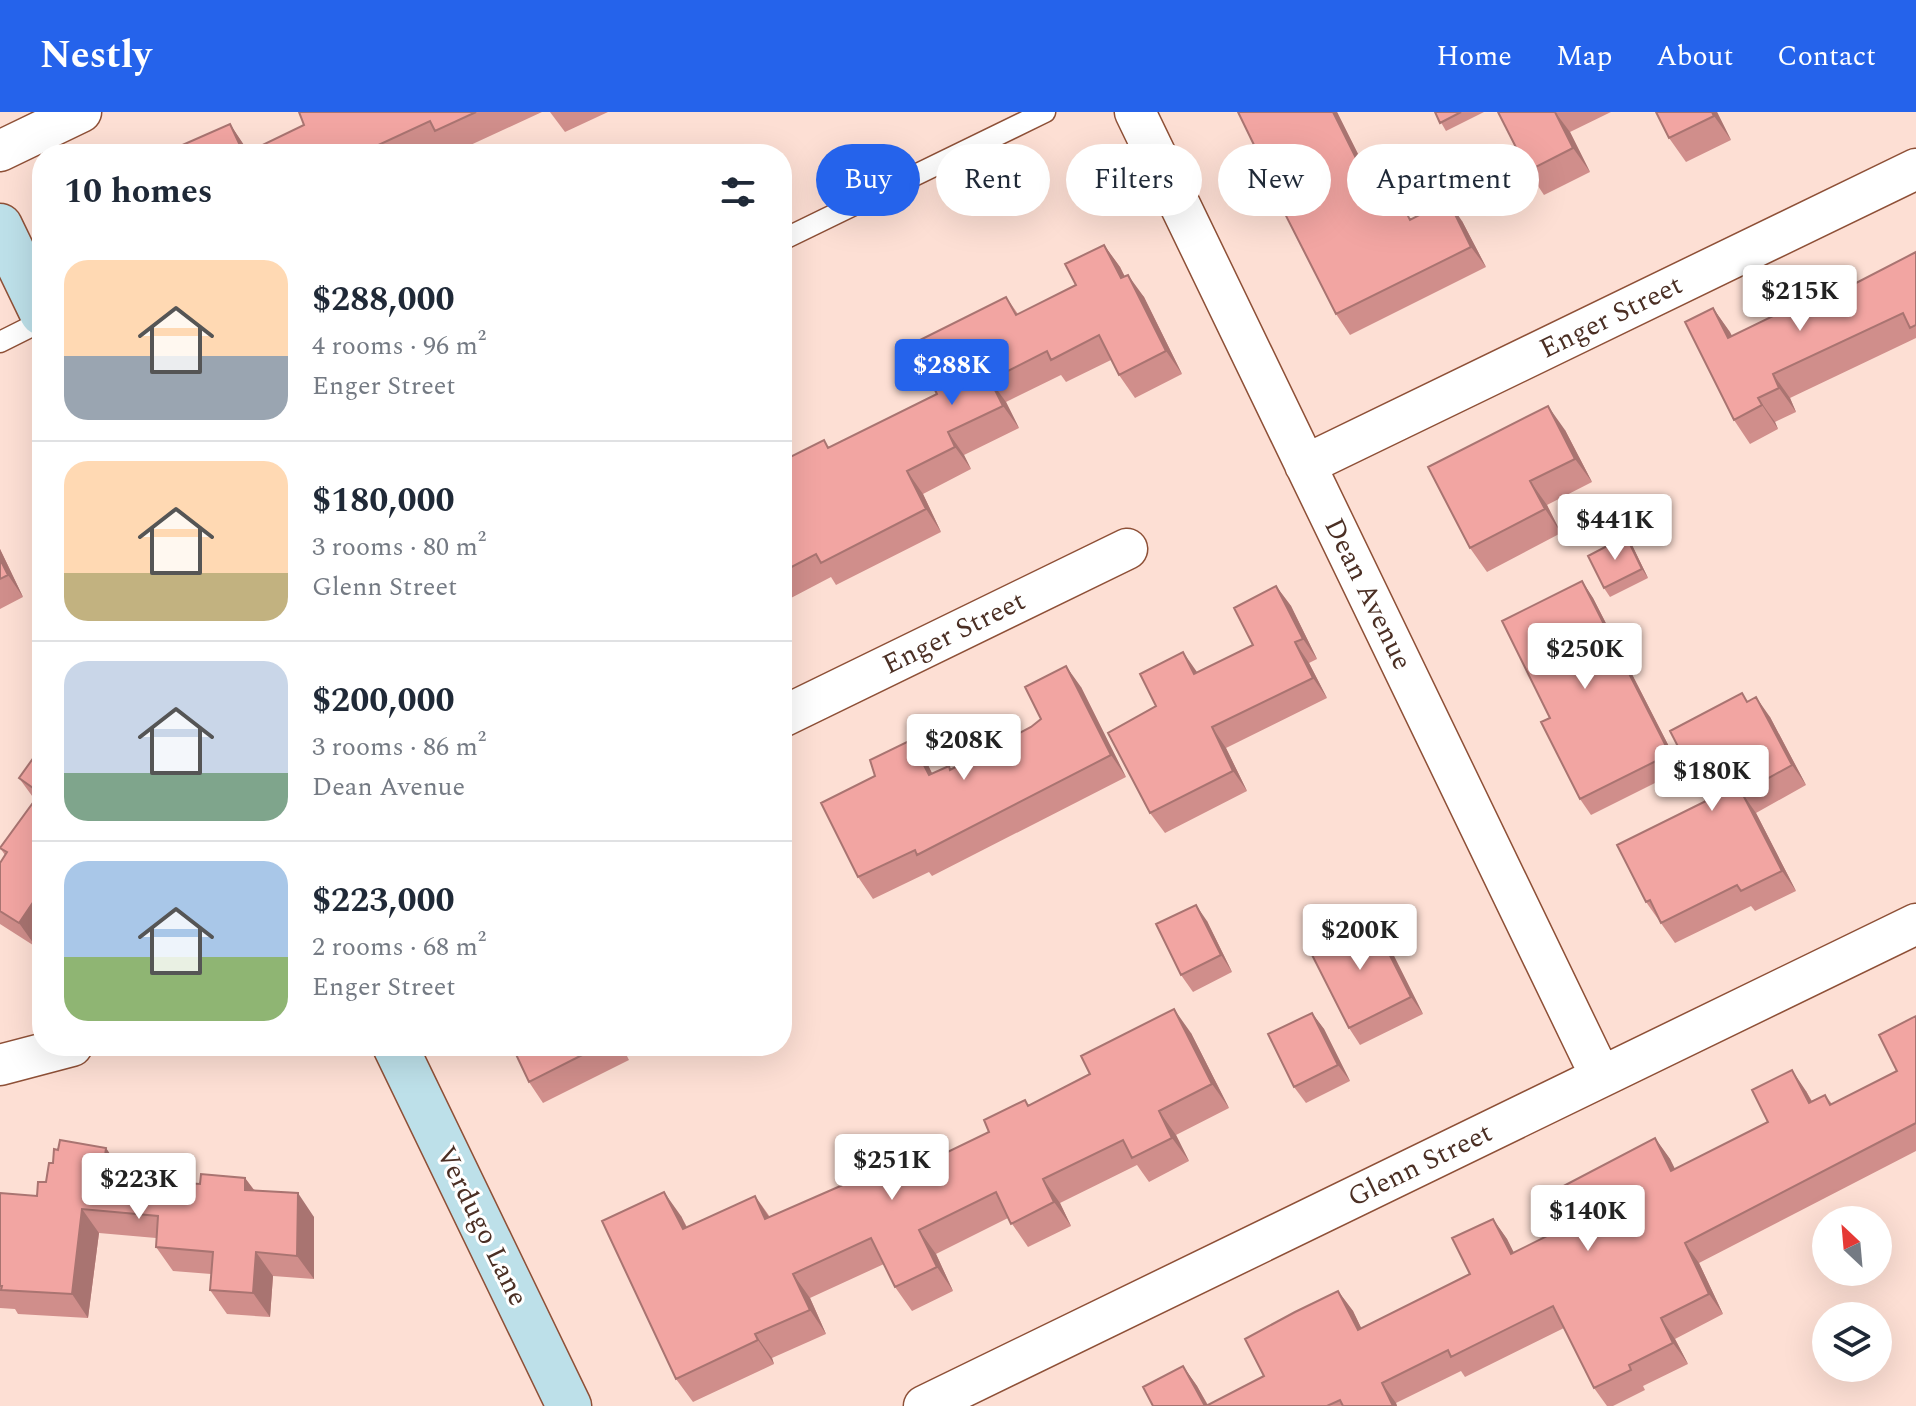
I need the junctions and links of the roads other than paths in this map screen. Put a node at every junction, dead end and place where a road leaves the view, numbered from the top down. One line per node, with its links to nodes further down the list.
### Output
1 (81, 112): 4 (street)
2 (1045, 112): 7 (lane)
3 (1135, 112): 11 (street, Dean Avenue)
4 (0, 151)
5 (1916, 169): 11 (street, Enger Street)
6 (0, 226): 8 (street)
7 (792, 235)
8 (32, 292)
9 (32, 326): 10 (lane)
10 (0, 342)
11 (1305, 465): 18 (street, Dean Avenue)
12 (1127, 549): 13 (street, Enger Street)
13 (792, 712)
14 (1916, 924): 18 (street, Glenn Street)
15 (34, 1056): 17 (street)
16 (400, 1056): 19 (street, Verdugo Lane)
17 (0, 1065)
18 (1601, 1077): 20 (street, Glenn Street)
19 (569, 1406)
20 (924, 1406)

